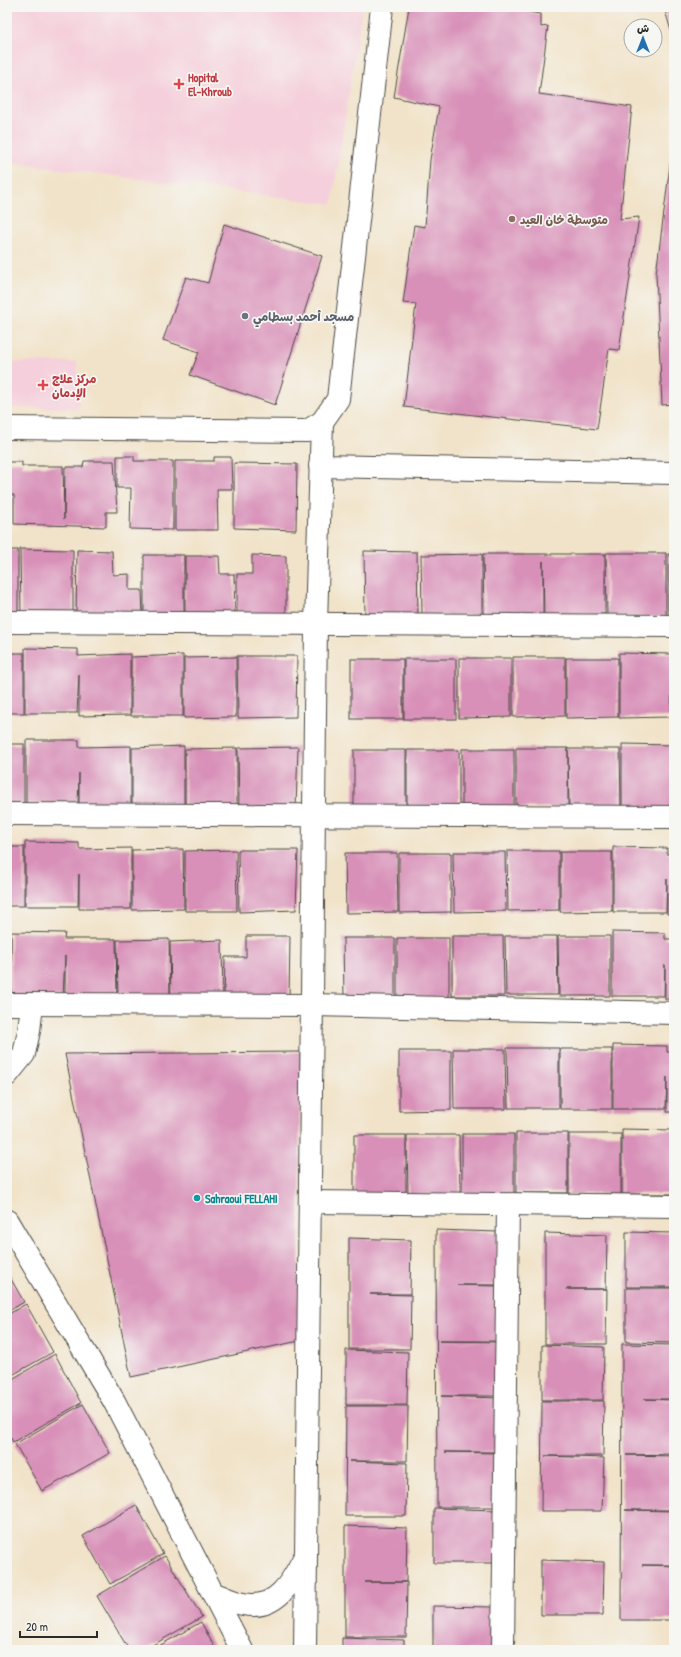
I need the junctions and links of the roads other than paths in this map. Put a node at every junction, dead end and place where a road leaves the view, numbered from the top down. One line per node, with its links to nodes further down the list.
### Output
1 (382, 7): 2 (street)
2 (322, 422): 3 (street); 4 (street)
3 (7, 428)
4 (320, 466): 5 (street); 7 (street)
5 (674, 473)
6 (7, 622): 7 (street)
7 (316, 624): 8 (street); 10 (street)
8 (674, 626)
9 (7, 814): 10 (street)
10 (314, 814): 11 (street); 14 (street)
11 (674, 817)
12 (7, 1004): 13 (street)
13 (32, 1004): 14 (street); 16 (street)
14 (312, 1005): 15 (street); 17 (street)
15 (674, 1013)
16 (7, 1075)
17 (310, 1202): 18 (street); 21 (street)
18 (508, 1205): 19 (street); 25 (street)
19 (674, 1206)
20 (7, 1221): 22 (street)
21 (306, 1554): 22 (street); 24 (street)
22 (214, 1594): 23 (street)
23 (242, 1650)
24 (305, 1650)
25 (503, 1650)

